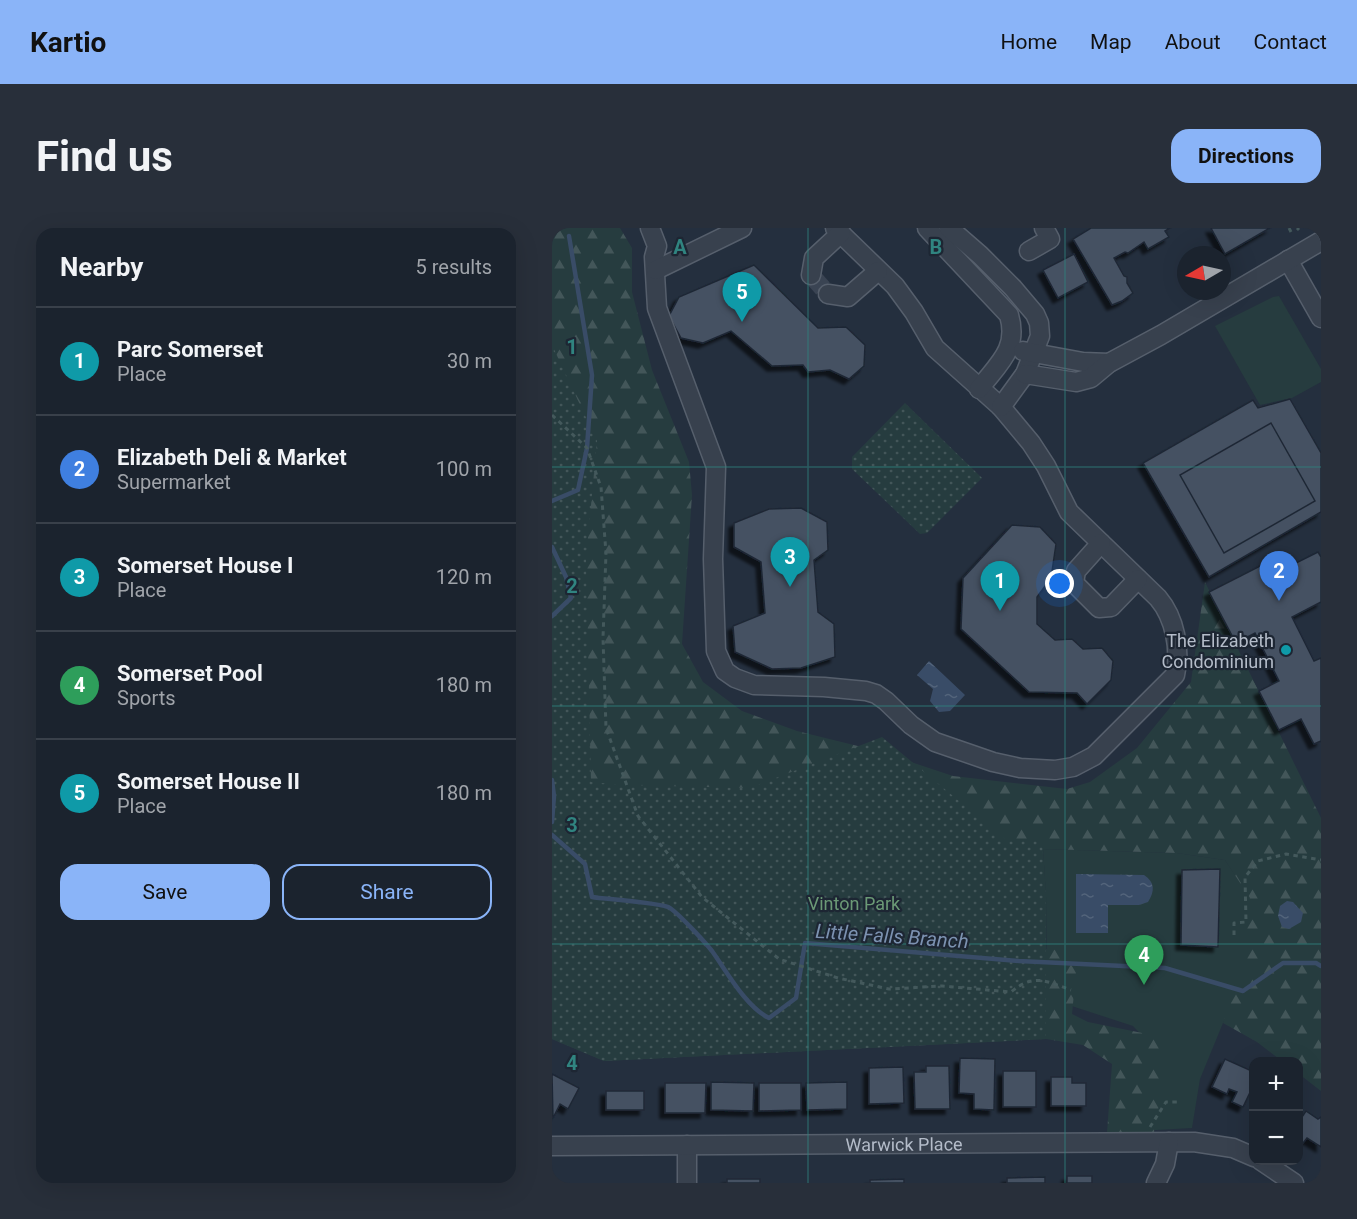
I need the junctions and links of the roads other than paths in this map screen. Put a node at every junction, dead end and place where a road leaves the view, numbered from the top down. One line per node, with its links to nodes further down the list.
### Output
1 (638, 228): 10 (street)
2 (650, 228): 10 (street)
3 (742, 228): 10 (street)
4 (1044, 228): 8 (street)
5 (838, 231): 11 (street); 12 (street)
6 (946, 231): 15 (street); 16 (street)
7 (1321, 241): 9 (street)
8 (1029, 250)
9 (1288, 260): 14 (street); 17 (street)
10 (655, 264): 22 (street)
11 (878, 271): 13 (street); 19 (street)
12 (811, 275)
13 (828, 294)
14 (1321, 318)
15 (1009, 348): 16 (street); 19 (street)
16 (1033, 353): 17 (street); 18 (street)
17 (1109, 363): 18 (street)
18 (1025, 374): 20 (street)
19 (979, 388): 20 (street)
20 (1001, 407): 21 (street)
21 (1101, 543): 22 (street); 22 (street)
22 (1138, 579)
23 (1169, 1142): 24 (street, Warwick Place); 26 (street, Warwick Place); 29 (street)
24 (687, 1145): 25 (street, Warwick Place); 28 (street)
25 (552, 1146)
26 (1249, 1155)
27 (1266, 1165): 30 (street)
28 (687, 1183)
29 (1156, 1183)
30 (1294, 1183)

